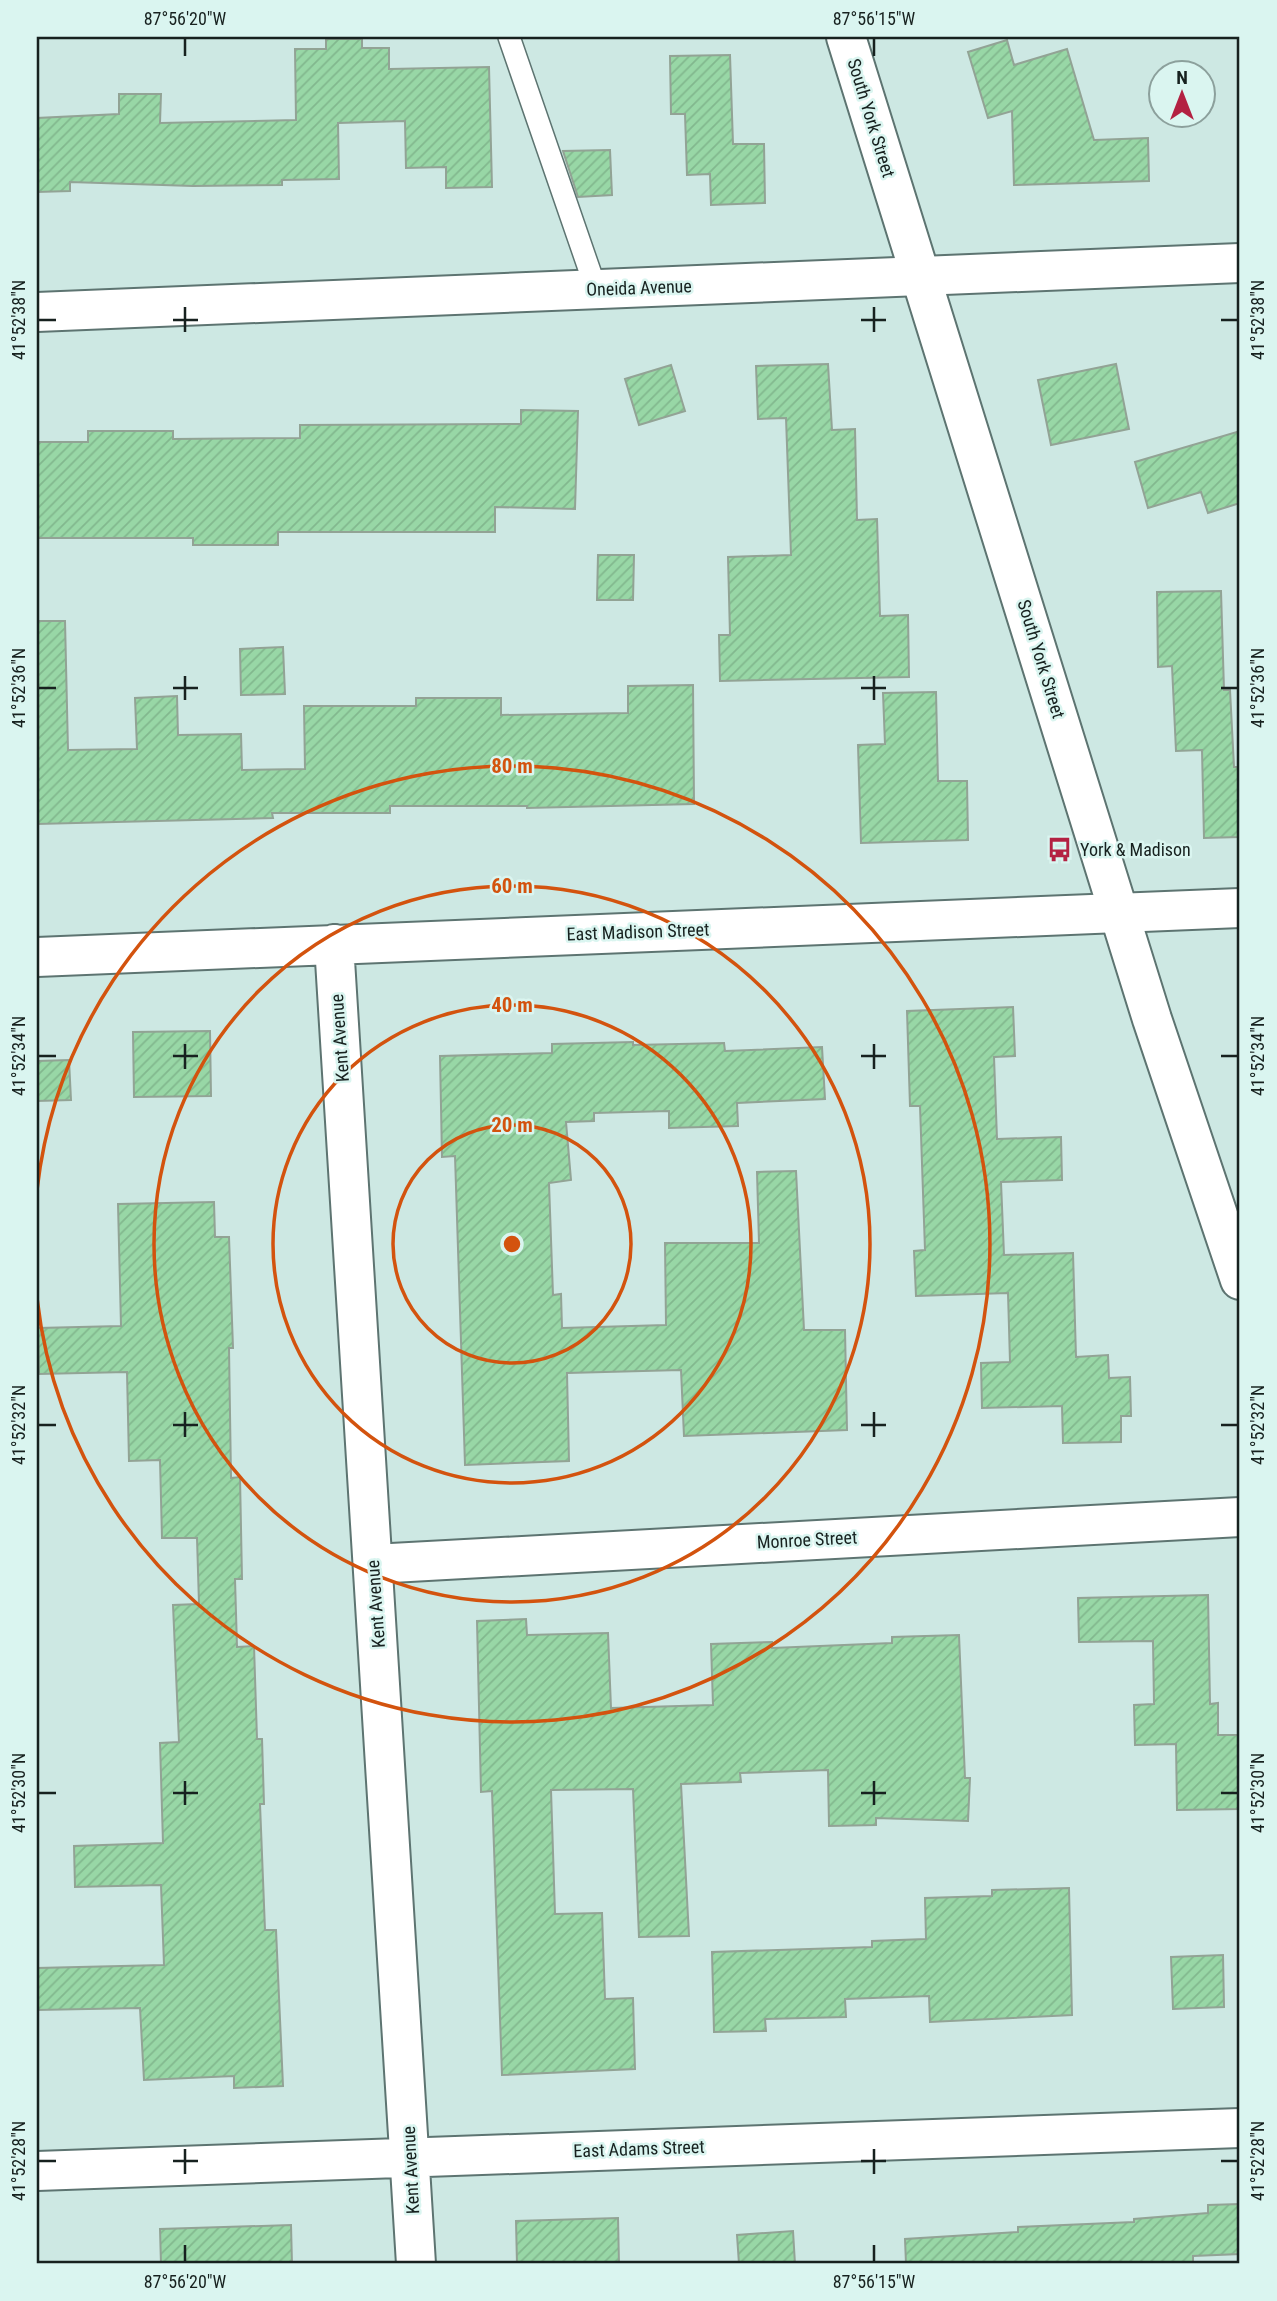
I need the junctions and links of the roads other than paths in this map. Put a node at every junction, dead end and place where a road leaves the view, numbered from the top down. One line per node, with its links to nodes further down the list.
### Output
1 (509, 37): 5 (lane)
2 (846, 37): 4 (street, South York Street)
3 (1240, 263): 4 (street, Oneida Avenue)
4 (921, 276): 5 (street, Oneida Avenue); 8 (street, South York Street)
5 (596, 289): 6 (street, Oneida Avenue)
6 (37, 312)
7 (1240, 908): 8 (street, East Madison Street)
8 (1120, 913): 9 (street, East Madison Street); 11 (street, South York Street)
9 (334, 944): 10 (street, East Madison Street); 13 (street, Kent Avenue)
10 (37, 957)
11 (1240, 1280)
12 (1240, 1517): 13 (street, Monroe Street)
13 (373, 1564): 15 (street, Kent Avenue)
14 (1240, 2127): 15 (street, East Adams Street)
15 (410, 2158): 16 (street, East Adams Street); 17 (street, Kent Avenue)
16 (37, 2171)
17 (416, 2264)

